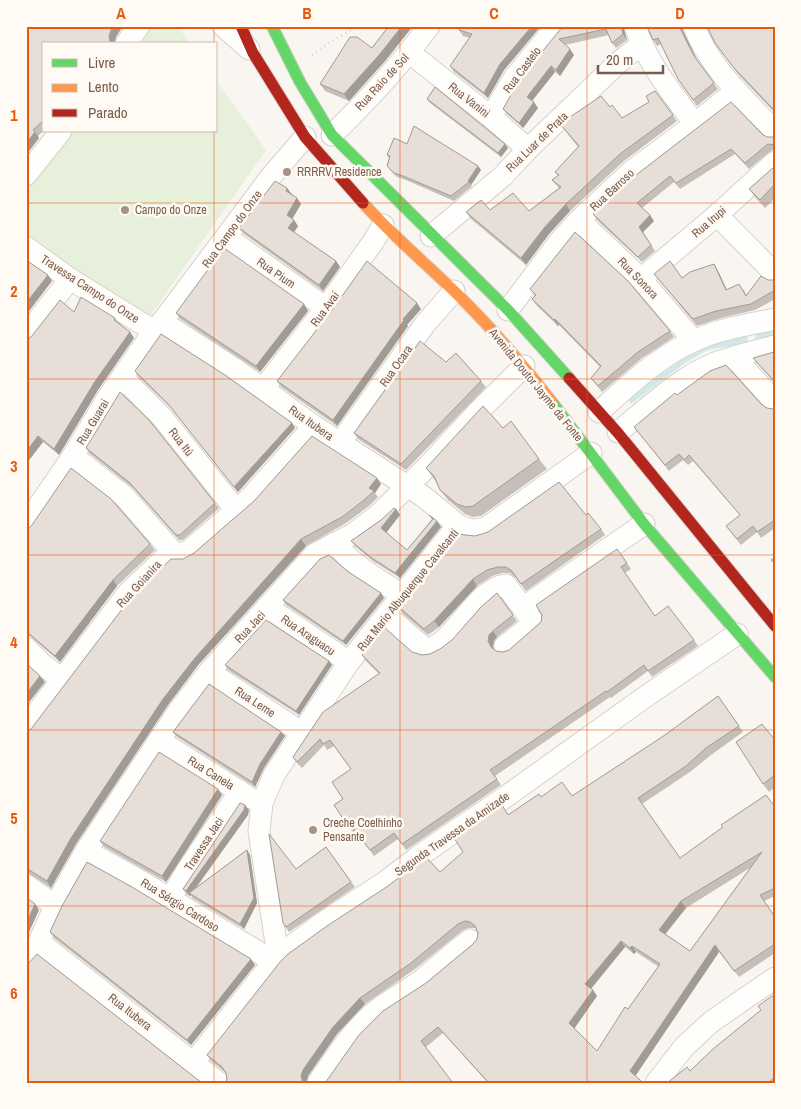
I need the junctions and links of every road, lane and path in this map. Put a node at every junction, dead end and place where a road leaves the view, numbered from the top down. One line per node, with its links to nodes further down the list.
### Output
1 (139, 26): 10 (street)
2 (223, 26): 11 (street, Avenida Doutor Jayme da Fonte)
3 (241, 26): 11 (main road, Avenida Doutor Jayme da Fonte)
4 (272, 26): 13 (main road, Avenida Doutor Jayme da Fonte)
5 (358, 26): 13 (path)
6 (428, 26): 12 (street, Rua Raio de Sol)
7 (557, 26): 15 (street, Rua Castelo)
8 (694, 26): 14 (street)
9 (638, 36): 16 (street); 21 (street, Rua Luar de Prata)
10 (127, 42)
11 (253, 52): 20 (main road, Avenida Doutor Jayme da Fonte)
12 (410, 53): 15 (street, Rua Vanini); 19 (street, Rua Raio de Sol)
13 (293, 69): 19 (main road, Avenida Doutor Jayme da Fonte)
14 (736, 91): 16 (street, Rua Barroso); 17 (street)
15 (491, 116): 21 (street, Rua Vanini)
16 (695, 124): 25 (street, Rua Barroso)
17 (775, 131)
18 (61, 132): 23 (street)
19 (332, 135): 27 (main road, Avenida Doutor Jayme da Fonte)
20 (305, 137): 26 (main road, Avenida Doutor Jayme da Fonte); 28 (street, Rua Campo do Onze)
21 (528, 149): 27 (street, Rua Luar de Prata)
22 (775, 162): 24 (street, Rua Irupi)
23 (27, 174)
24 (717, 215): 30 (street); 32 (street, Rua Irupi)
25 (579, 220): 32 (street, Rua Sonora); 35 (street, Rua Barroso)
26 (383, 225): 33 (main road, Avenida Doutor Jayme da Fonte); 34 (street, Rua Avaí)
27 (431, 236): 35 (main road, Avenida Doutor Jayme da Fonte)
28 (226, 237): 34 (street, Rua Pium); 38 (street, Rua Campo do Onze)
29 (26, 247): 31 (street, Travessa Campo do Onze)
30 (775, 274)
31 (70, 279): 38 (street, Travessa Campo do Onze); 39 (street)
32 (641, 279): 40 (street, Rua Sonora)
33 (454, 291): 43 (main road, Avenida Doutor Jayme da Fonte); 50 (street, Rua Ocara)
34 (326, 308): 45 (street, Rua Avaí)
35 (508, 310): 47 (main road, Avenida Doutor Jayme da Fonte)
36 (775, 319): 37 (street)
37 (747, 326): 40 (street); 42 (street)
38 (158, 327): 44 (street, Rua Guarai); 45 (street, Rua Itubera)
39 (26, 334)
40 (693, 340): 47 (street)
41 (775, 346): 42 (street)
42 (743, 355): 46 (street); 49 (street)
43 (524, 366): 51 (main road, Avenida Doutor Jayme da Fonte); 53 (street, Rua Jaci)
44 (122, 377): 52 (street, Rua Guarai); 57 (street, Rua Itú)
45 (263, 389): 48 (street, Rua Itubera)
46 (775, 402)
47 (599, 412): 49 (main road, Avenida Doutor Jayme da Fonte)
48 (314, 426): 50 (street, Rua Itubera); 57 (street, Rua Goianira)
49 (618, 432): 67 (main road, Avenida Doutor Jayme da Fonte)
50 (340, 443): 53 (street, Rua Itubera)
51 (591, 453): 56 (main road, Avenida Doutor Jayme da Fonte); 60 (street, Rua Mario Albuquerque Cavalcanti)
52 (73, 456): 58 (street, Rua Guarai); 62 (street)
53 (407, 485): 60 (street, Rua Itubera); 61 (street, Rua Jaci)
54 (639, 498): 56 (main road)
55 (658, 499): 69 (main road)
56 (629, 505): 59 (main road, Avenida Doutor Jayme da Fonte)
57 (236, 510): 62 (street, Rua Goianira)
58 (27, 520)
59 (644, 524): 65 (street); 68 (main road, Avenida Doutor Jayme da Fonte)
60 (458, 525): 63 (street, Rua Mario Albuquerque Cavalcanti)
61 (335, 543): 63 (street); 64 (street, Rua Jaci)
62 (172, 551): 75 (street, Rua Goianira)
63 (402, 596): 66 (street, Rua Mario Albuquerque Cavalcanti)
64 (267, 607): 72 (street, Rua Araguacu); 73 (street, Rua Jaci)
65 (524, 607): 66 (street); 70 (street)
66 (387, 616): 72 (street, Rua Mario Albuquerque Cavalcanti)
67 (775, 626)
68 (737, 634): 74 (main road, Avenida Doutor Jayme da Fonte); 87 (street, Segunda Travessa da Amizade)
69 (770, 637)
70 (505, 646)
71 (26, 648): 75 (street)
72 (349, 662): 77 (street, Rua Mario Albuquerque Cavalcanti)
73 (209, 672): 77 (street, Rua Leme); 78 (street, Rua Jaci)
74 (775, 677)
75 (63, 680): 76 (street, Rua Goianira)
76 (26, 727)
77 (301, 732): 80 (street, Rua Mario Albuquerque Cavalcanti)
78 (160, 740): 79 (street, Rua Canela); 81 (street, Rua Jaci)
79 (240, 791): 80 (street, Rua Canela); 83 (street, Travessa Jaci)
80 (262, 804): 87 (street)
81 (86, 851): 83 (street, Rua Sérgio Cardoso); 84 (street, Rua Jaci)
82 (26, 885): 84 (street)
83 (170, 899): 87 (street, Rua Sérgio Cardoso)
84 (55, 906): 86 (street, Rua Jaci)
85 (470, 940): 91 (street)
86 (30, 954): 89 (street, Rua Itubera)
87 (275, 959): 89 (street, Segunda Travessa da Amizade)
88 (775, 978): 92 (street)
89 (194, 1062): 90 (street, Rua Itubera)
90 (219, 1083)
91 (318, 1083)
92 (656, 1083)

